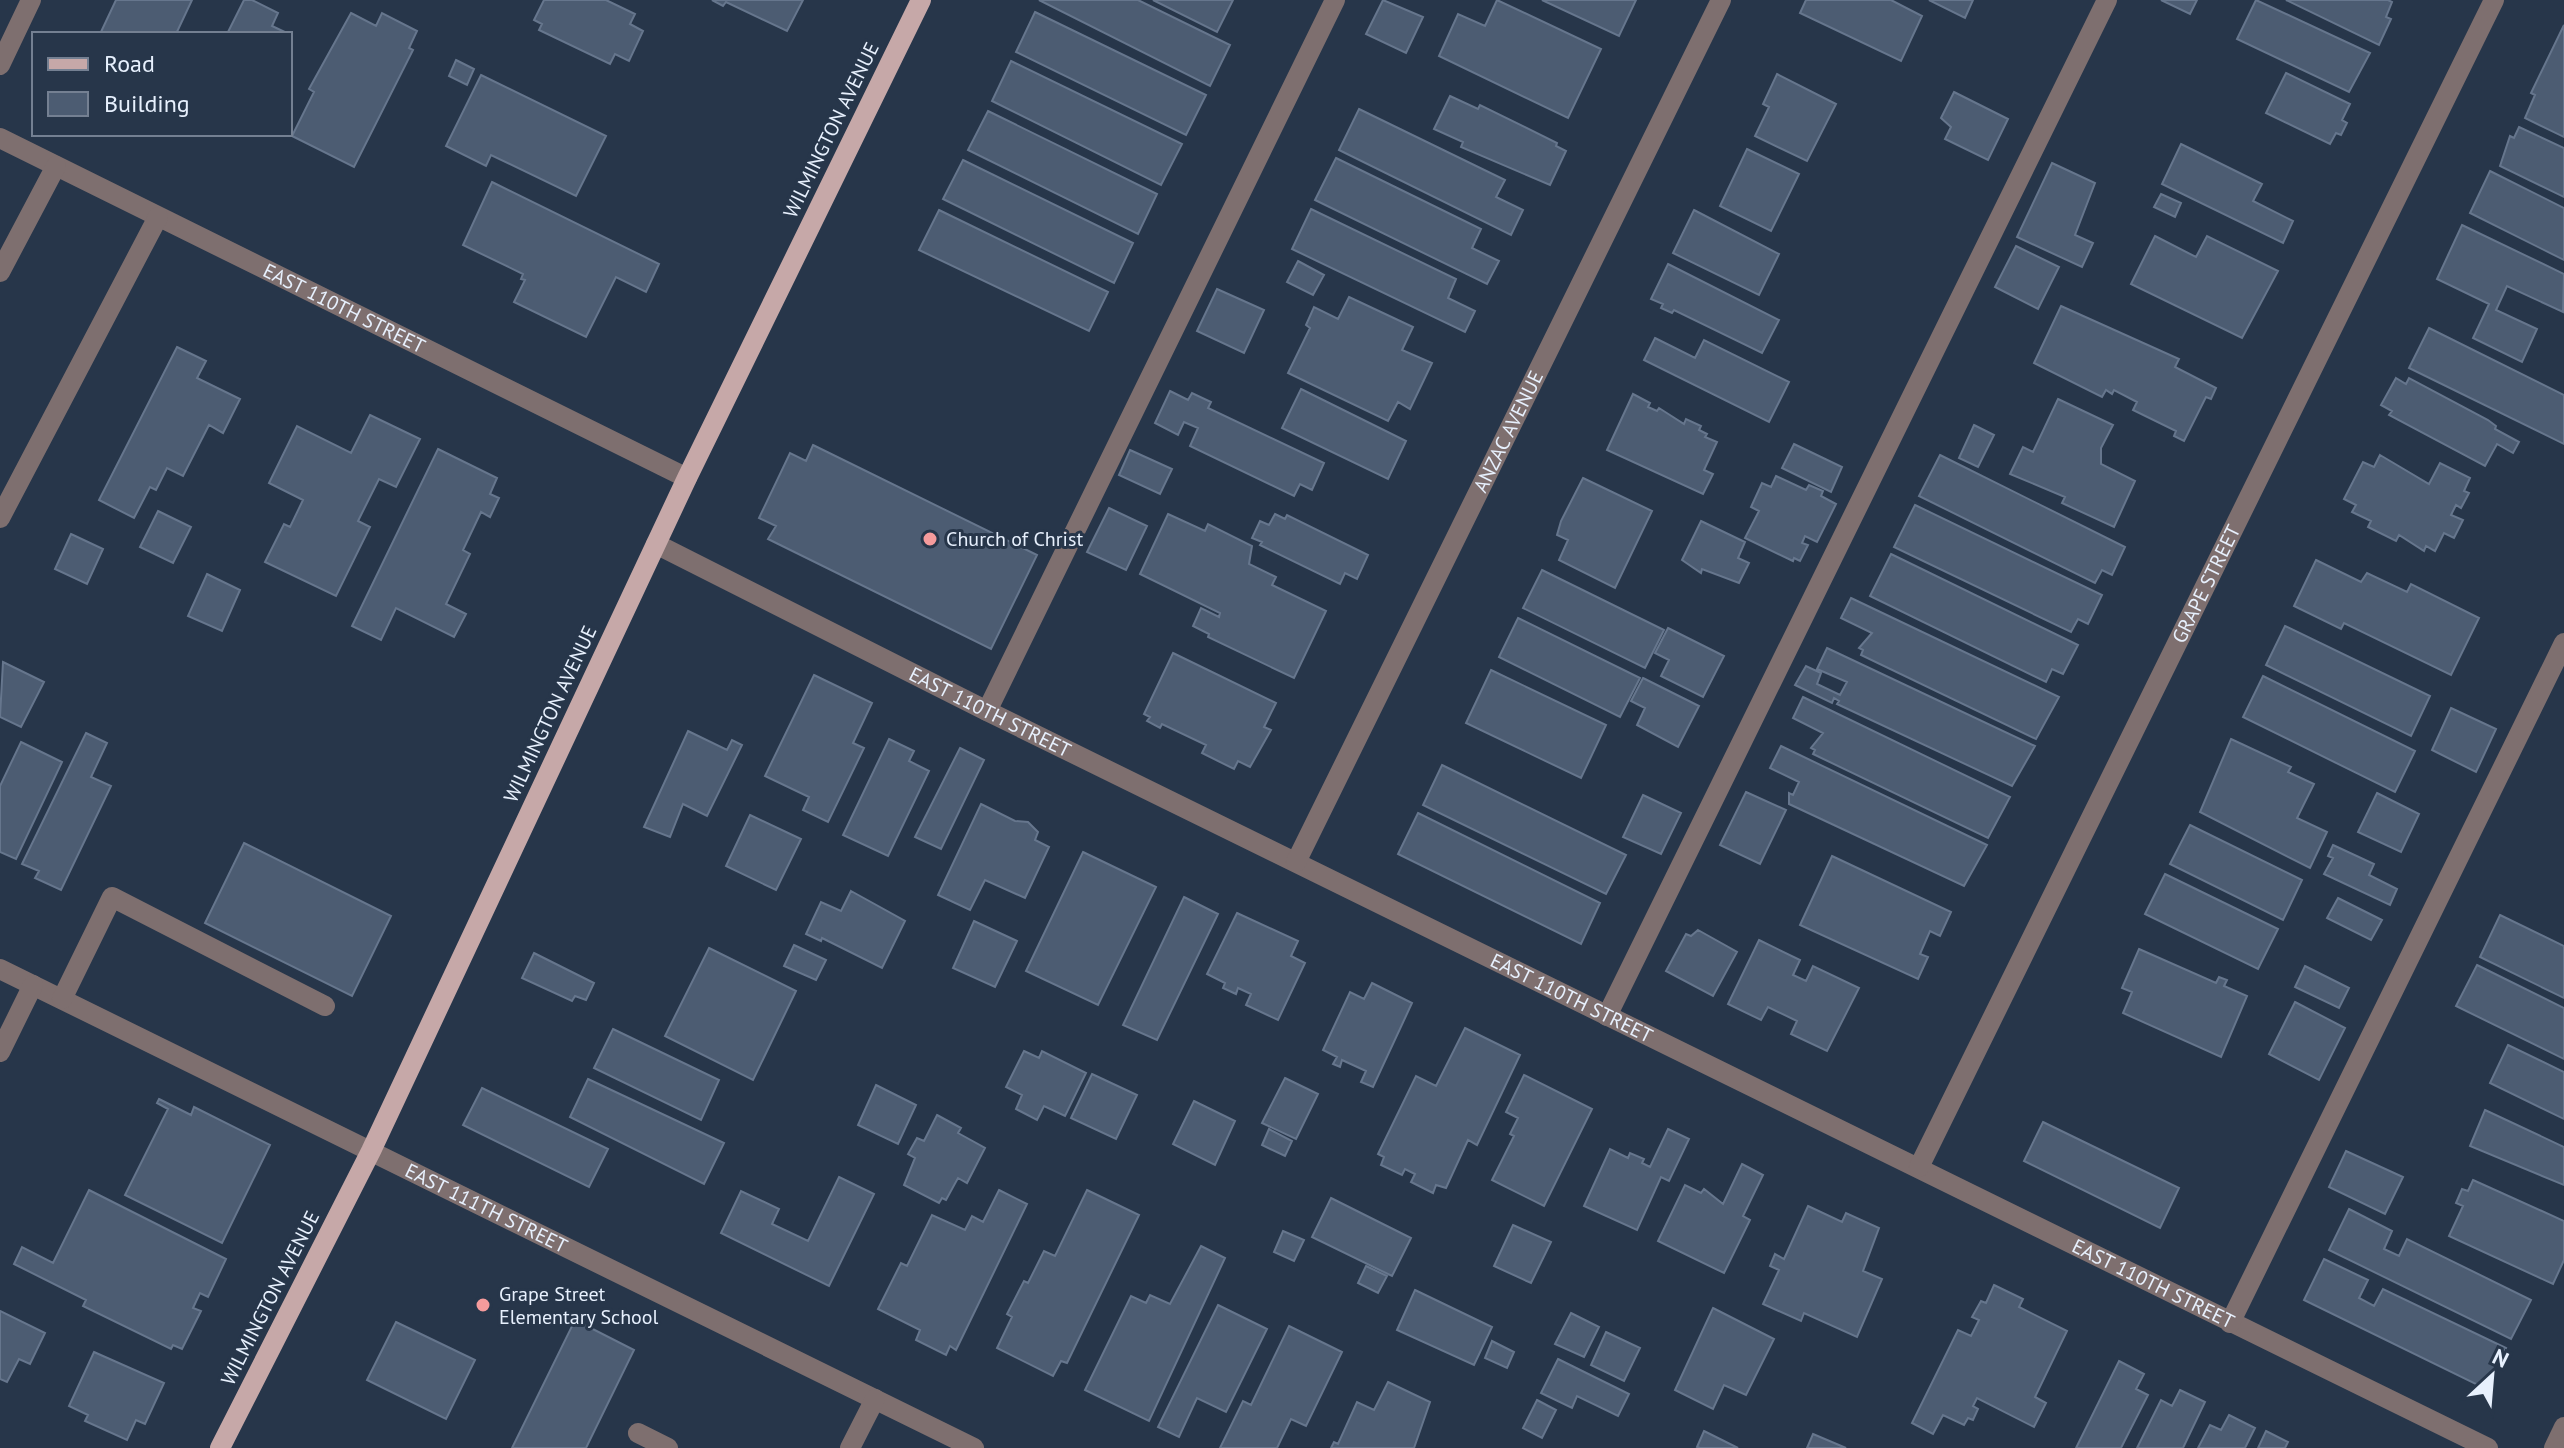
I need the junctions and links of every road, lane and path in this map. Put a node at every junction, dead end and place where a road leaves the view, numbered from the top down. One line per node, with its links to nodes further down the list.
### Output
1 (31, 0): 7 (street)
2 (921, 0): 12 (main road, WILMINGTON AVENUE)
3 (1335, 0): 16 (street)
4 (1721, 0): 17 (street, ANZAC AVENUE)
5 (2107, 0): 22 (street)
6 (2494, 0): 25 (street, GRAPE STREET)
7 (0, 65)
8 (0, 138): 9 (street, EAST 110TH STREET)
9 (56, 166): 10 (street, EAST 110TH STREET); 11 (street)
10 (158, 217): 12 (street, EAST 110TH STREET); 13 (street)
11 (0, 272)
12 (687, 478): 14 (main road, WILMINGTON AVENUE)
13 (0, 518)
14 (656, 544): 16 (street, EAST 110TH STREET); 24 (main road, WILMINGTON AVENUE)
15 (2564, 643): 26 (street)
16 (987, 711): 17 (street, EAST 110TH STREET)
17 (1296, 862): 22 (street, EAST 110TH STREET)
18 (0, 969): 19 (street, EAST 111TH STREET)
19 (33, 985): 20 (street, EAST 111TH STREET); 23 (street)
20 (62, 999): 21 (street); 24 (street, EAST 111TH STREET)
21 (325, 1006)
22 (1607, 1016): 25 (street, EAST 110TH STREET)
23 (0, 1052)
24 (371, 1151): 27 (street, EAST 111TH STREET); 30 (main road, WILMINGTON AVENUE)
25 (1919, 1167): 26 (street, EAST 110TH STREET)
26 (2230, 1323): 34 (street, EAST 110TH STREET)
27 (875, 1399): 32 (street); 33 (street, EAST 111TH STREET)
28 (2564, 1427): 35 (street)
29 (638, 1433): 31 (street)
30 (220, 1448)
31 (668, 1448)
32 (850, 1448)
33 (974, 1448)
34 (2488, 1448)
35 (2554, 1448)

